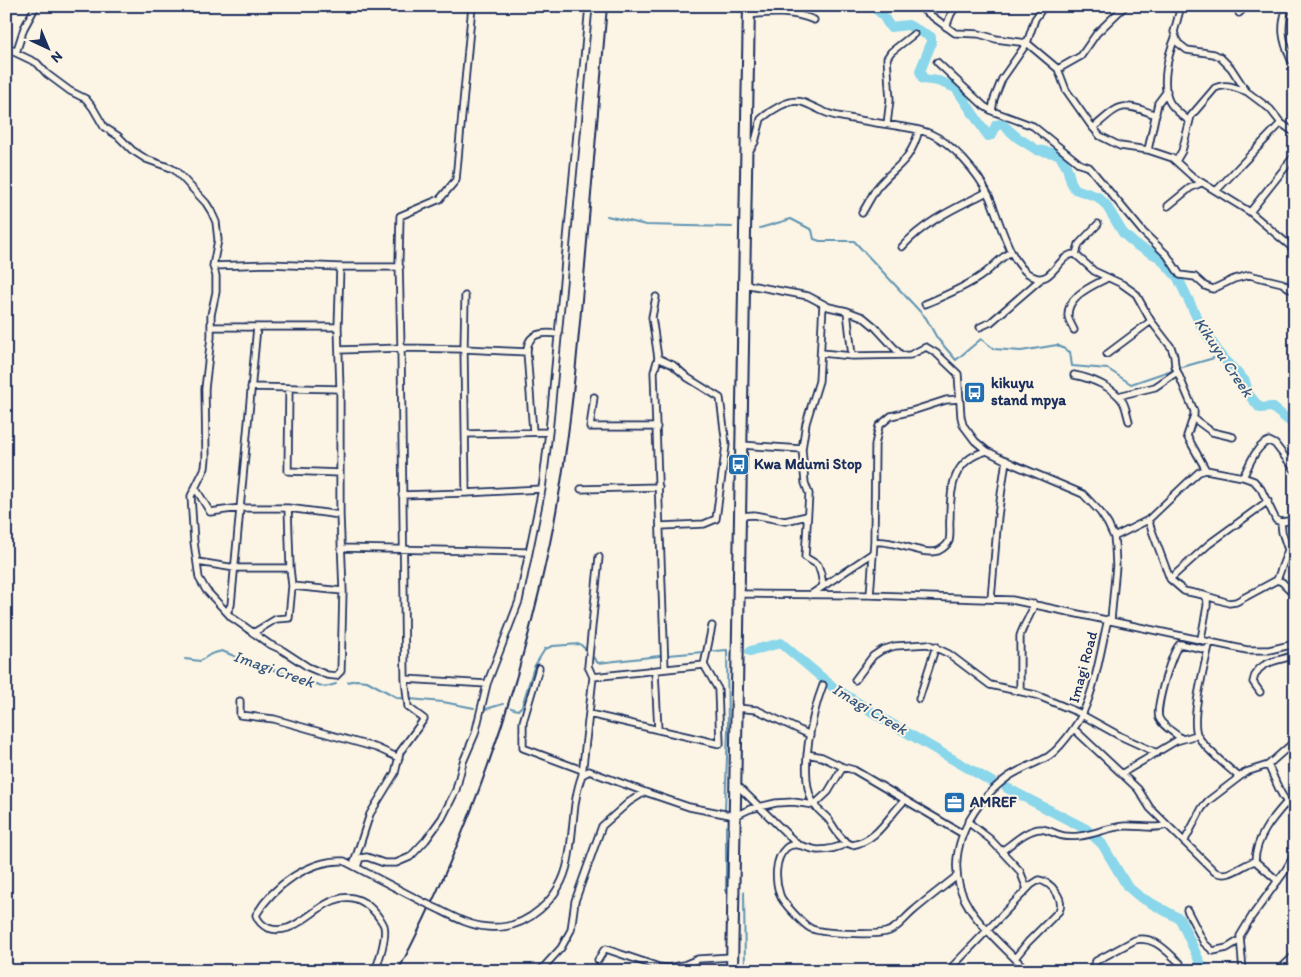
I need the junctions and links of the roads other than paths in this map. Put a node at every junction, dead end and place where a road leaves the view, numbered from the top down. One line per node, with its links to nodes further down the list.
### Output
1 (36, 6): 19 (street)
2 (472, 6): 50 (street)
3 (589, 6): 66 (street)
4 (918, 6): 14 (street)
5 (956, 6): 14 (street)
6 (1044, 6): 17 (street)
7 (1125, 6): 22 (street)
8 (1181, 6): 16 (street)
9 (1246, 6): 12 (street)
10 (1288, 6): 20 (street)
11 (749, 10): 13 (street); 35 (highway)
12 (1239, 14)
13 (814, 20)
14 (946, 27): 17 (street)
15 (914, 34): 29 (street)
16 (1175, 38): 23 (street); 24 (street)
17 (1027, 43): 22 (street); 25 (street)
18 (6, 45): 19 (street)
19 (16, 53): 48 (street)
20 (1291, 60)
21 (936, 62): 25 (street)
22 (1058, 69): 30 (street)
23 (1246, 91): 27 (street); 28 (street)
24 (1167, 92): 26 (street); 27 (street)
25 (992, 111): 54 (street)
26 (1156, 114): 30 (street); 33 (street)
27 (1189, 121): 36 (street)
28 (1281, 123): 32 (street); 38 (street)
29 (887, 124): 31 (street); 35 (street)
30 (1093, 128): 33 (street)
31 (919, 130): 39 (street); 42 (street)
32 (1295, 133)
33 (1148, 150): 36 (street)
34 (1295, 155): 41 (street)
35 (746, 158): 53 (highway)
36 (1176, 161): 37 (street)
37 (1201, 183): 38 (street); 40 (street)
38 (1216, 191): 41 (street)
39 (987, 192): 44 (street); 46 (street)
40 (1168, 206)
41 (1250, 212): 45 (street)
42 (862, 213)
43 (1098, 224): 47 (street)
44 (902, 247)
45 (1295, 250)
46 (1011, 252): 51 (street); 58 (street)
47 (1076, 254): 51 (street); 52 (street)
48 (214, 266): 49 (street); 61 (street)
49 (340, 267): 50 (street); 63 (street)
50 (400, 267): 67 (street)
51 (1042, 278): 64 (street)
52 (1107, 278): 60 (street); 65 (street)
53 (744, 284): 57 (street); 92 (highway)
54 (1295, 292)
55 (465, 296): 68 (street)
56 (656, 297): 75 (street)
57 (823, 304): 59 (street); 71 (street)
58 (925, 304)
59 (847, 311): 72 (street); 74 (street)
60 (1151, 321): 73 (street); 76 (street)
61 (211, 327): 62 (street); 101 (street)
62 (257, 327): 63 (street); 78 (street)
63 (338, 327): 69 (street)
64 (980, 327)
65 (1074, 330)
66 (559, 334): 70 (street); 88 (street)
67 (401, 348): 68 (street); 69 (street); 105 (street)
68 (464, 349): 70 (street); 89 (street)
69 (339, 350): 80 (street)
70 (527, 352): 87 (street)
71 (820, 353): 74 (street); 93 (street)
72 (900, 354): 74 (street); 83 (street)
73 (1107, 354)
74 (852, 356)
75 (658, 358): 86 (street); 91 (street)
76 (1177, 372): 81 (street); 84 (street)
77 (1074, 375): 81 (street)
78 (251, 387): 79 (street); 107 (street)
79 (289, 388): 80 (street); 98 (street)
80 (340, 389): 98 (street)
81 (1118, 396): 85 (street)
82 (594, 397): 86 (street)
83 (960, 399): 94 (street); 117 (street)
84 (1193, 418): 90 (street); 96 (street)
85 (1129, 421)
86 (656, 427): 100 (street)
87 (532, 432): 88 (street); 89 (street)
88 (549, 432): 102 (street)
89 (466, 434): 104 (street)
90 (1233, 436)
91 (726, 445): 92 (street); 115 (street)
92 (741, 447): 93 (street); 110 (highway)
93 (802, 449): 111 (street)
94 (987, 451): 95 (street); 117 (street)
95 (1006, 460): 116 (street); 136 (street)
96 (1206, 470): 99 (street); 112 (street)
97 (1295, 470): 99 (street)
98 (340, 473): 109 (street)
99 (1243, 477): 106 (street)
100 (659, 487): 103 (street); 115 (street)
101 (196, 489): 107 (street); 123 (street)
102 (542, 489): 104 (street); 120 (street)
103 (580, 489)
104 (466, 493): 105 (street)
105 (402, 495): 119 (street)
106 (1268, 501): 114 (street); 126 (street)
107 (240, 508): 108 (street); 124 (street)
108 (288, 508): 109 (street); 125 (street)
109 (340, 515): 118 (street)
110 (740, 516): 111 (street); 131 (highway)
111 (807, 516): 128 (street)
112 (1148, 520): 116 (street); 126 (street)
113 (1295, 520): 114 (street)
114 (1281, 522): 127 (street)
115 (661, 526): 150 (street)
116 (1114, 537): 139 (street, Imagi Road)
117 (874, 542): 121 (street)
118 (341, 548): 119 (street); 130 (street)
119 (403, 549): 120 (street); 153 (street)
120 (529, 552): 155 (street)
121 (873, 553): 128 (street); 133 (street)
122 (599, 557): 152 (street)
123 (198, 562): 124 (street); 138 (street)
124 (235, 568): 125 (street); 138 (street)
125 (290, 568): 129 (street)
126 (1170, 579): 134 (street)
127 (1278, 580): 134 (street); 135 (street)
128 (823, 585): 132 (street)
129 (292, 586): 130 (street); 141 (street)
130 (342, 591): 141 (street)
131 (739, 594): 132 (street); 161 (highway)
132 (810, 595): 133 (street)
133 (870, 595): 136 (street)
134 (1203, 595): 142 (street)
135 (1295, 595)
136 (990, 599): 137 (street)
137 (1034, 604): 139 (street); 157 (street)
138 (227, 612): 141 (street)
139 (1110, 620): 142 (street); 163 (street, Imagi Road)
140 (712, 626): 148 (street)
141 (253, 633)
142 (1200, 640): 143 (street)
143 (1210, 641): 144 (street); 146 (street)
144 (1295, 644)
145 (936, 646): 154 (street); 157 (street); 159 (street)
146 (1208, 650): 167 (street); 168 (street)
147 (1295, 655): 158 (street)
148 (704, 665): 150 (street); 165 (street)
149 (538, 668): 175 (street)
150 (665, 669): 151 (street)
151 (655, 670): 152 (street); 165 (street)
152 (593, 677): 162 (street)
153 (405, 679): 155 (street); 172 (street)
154 (855, 680)
155 (487, 684): 195 (street)
156 (823, 685): 166 (street)
157 (1020, 691): 163 (street)
158 (1260, 692)
159 (919, 699)
160 (240, 700): 172 (street)
161 (737, 708): 166 (street); 178 (highway)
162 (589, 714): 165 (street); 175 (street)
163 (1082, 715): 164 (street, Imagi Road); 170 (street)
164 (1074, 729): 176 (street); 186 (street, Imagi Road)
165 (658, 730)
166 (810, 735): 171 (street)
167 (1197, 735): 168 (street); 177 (street)
168 (1182, 739): 170 (street)
169 (1295, 741): 173 (street)
170 (1157, 753): 176 (street)
171 (808, 754): 174 (street); 182 (street)
172 (399, 758): 195 (street)
173 (1268, 765): 177 (street); 181 (street)
174 (843, 767): 180 (street); 182 (street)
175 (582, 772): 179 (street); 195 (street, bridge)
176 (1122, 774): 187 (street)
177 (1239, 777): 189 (street)
178 (735, 783): 183 (street); 185 (highway)
179 (644, 792): 185 (street); 208 (street)
180 (905, 800): 188 (street); 191 (street)
181 (1286, 803): 184 (street); 194 (street)
182 (814, 805): 183 (street); 191 (street)
183 (759, 807): 185 (street); 190 (street)
184 (1295, 812)
185 (735, 816): 203 (highway)
186 (968, 822): 188 (street, Imagi Road); 192 (street)
187 (1167, 825): 189 (street); 192 (street)
188 (962, 834): 196 (street, Imagi Road)
189 (1184, 842): 194 (street)
190 (797, 844): 191 (street); 196 (street)
191 (847, 844)
192 (1002, 852): 198 (street)
193 (1295, 854): 197 (street)
194 (1255, 861): 197 (street)
195 (355, 867): 207 (street)
196 (957, 876): 200 (street, Imagi Road)
197 (1278, 881): 201 (street)
198 (1027, 889): 200 (street); 204 (street)
199 (1187, 910): 201 (street)
200 (988, 930): 204 (street, Imagi Road); 210 (street)
201 (1240, 940): 213 (street)
202 (1295, 955): 214 (street)
203 (732, 957): 205 (street); 209 (highway)
204 (1015, 958): 211 (street, Imagi Road)
205 (598, 960)
206 (1180, 963): 212 (street)
207 (374, 971)
208 (540, 971)
209 (732, 971)
210 (948, 971)
211 (1027, 971)
212 (1090, 971)
213 (1243, 971)
214 (1278, 971)

